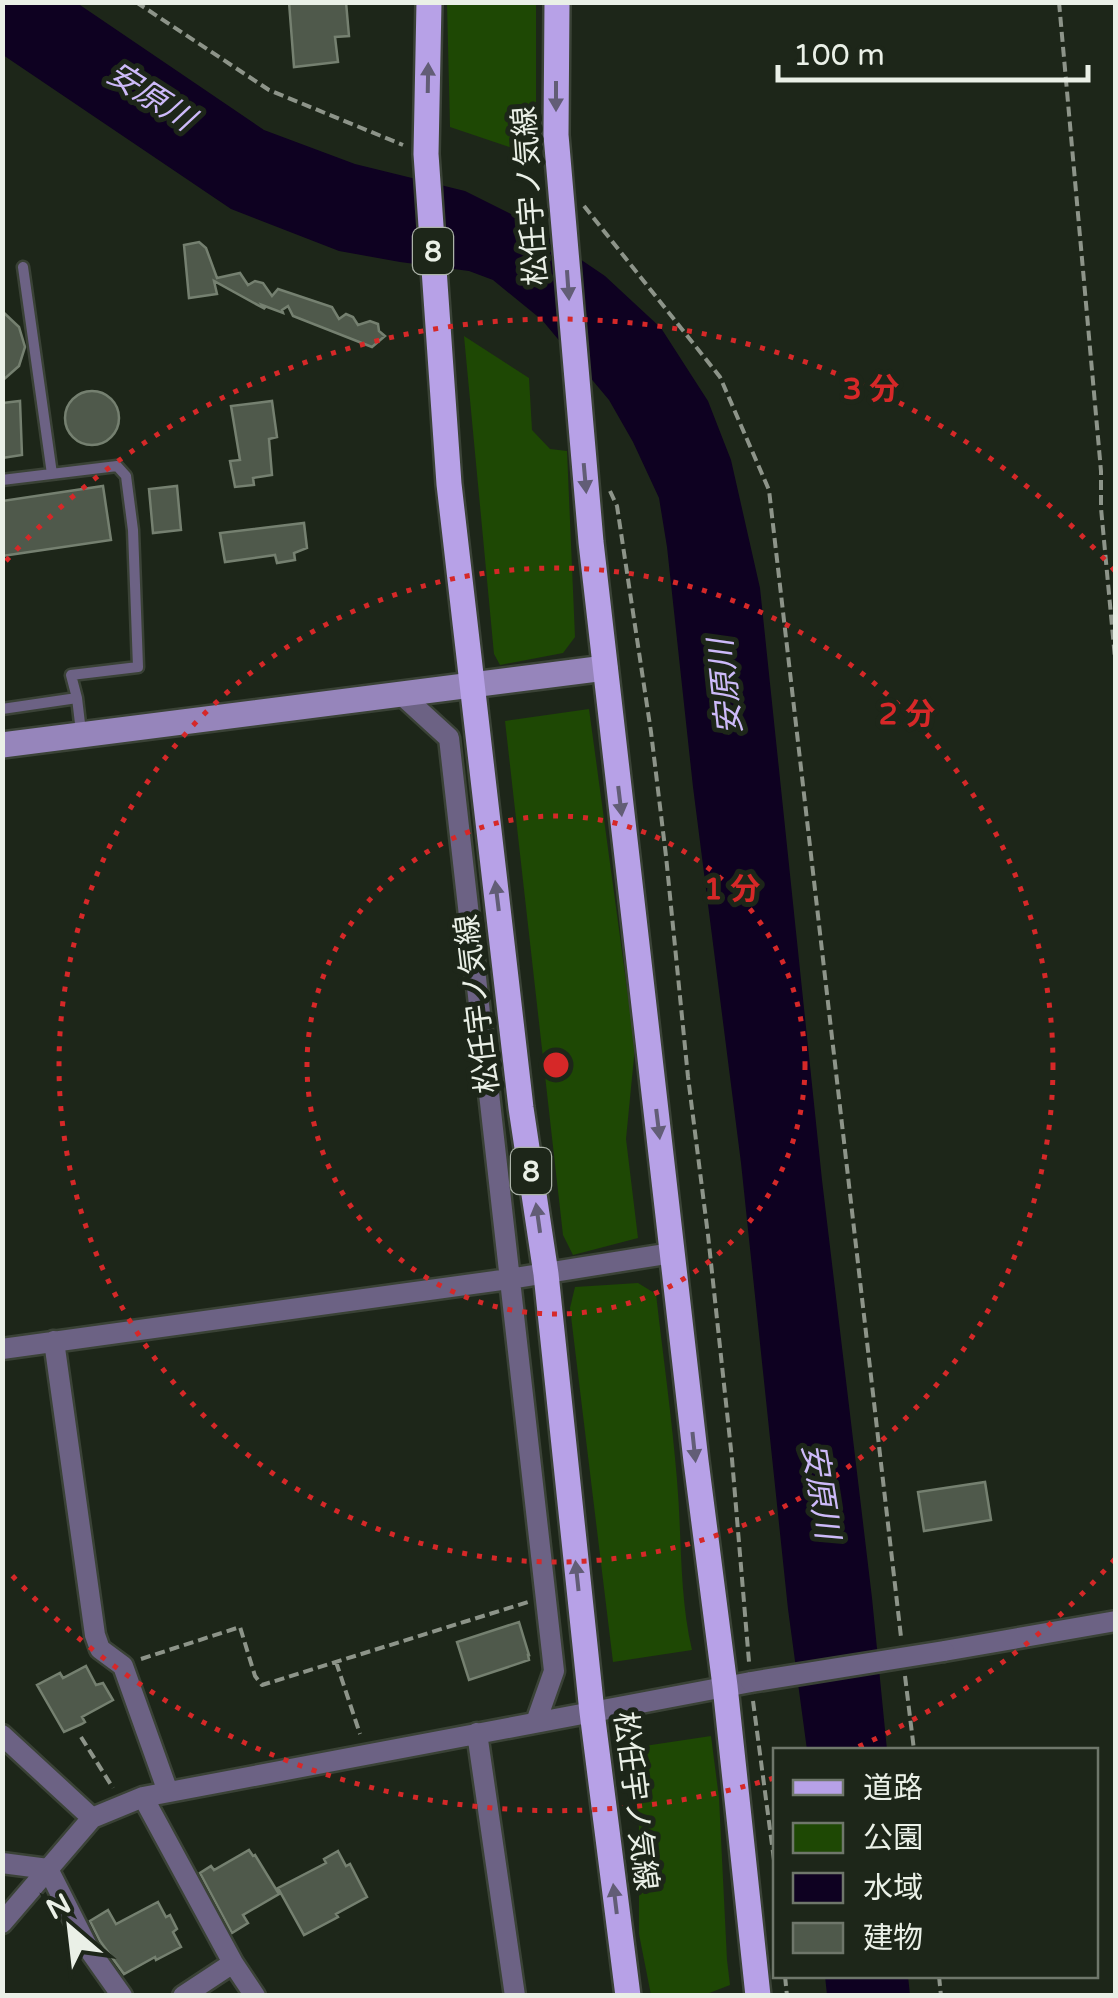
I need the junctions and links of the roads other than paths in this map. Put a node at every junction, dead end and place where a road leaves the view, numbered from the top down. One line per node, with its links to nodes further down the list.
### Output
1 (429, 2): 7 (main road, 松任宇ノ気線 / 8, one-way to 1)
2 (556, 2): 6 (main road, 松任宇ノ気線, one-way to 6)
3 (23, 267): 4 (lane)
4 (52, 474): 5 (lane); 9 (lane)
5 (2, 480)
6 (605, 668): 7 (street); 13 (main road, 松任宇ノ気線, one-way to 13)
7 (473, 686): 8 (street); 14 (main road, 松任宇ノ気線 / 8, one-way to 7)
8 (402, 695): 11 (street); 15 (street)
9 (76, 698): 10 (lane); 11 (lane)
10 (2, 709)
11 (81, 735): 12 (street)
12 (2, 745)
13 (672, 1253): 14 (street); 19 (main road, 松任宇ノ気線, one-way to 19)
14 (546, 1274): 15 (street); 20 (main road, 松任宇ノ気線 / 8, one-way to 14)
15 (509, 1279): 16 (street); 21 (street)
16 (54, 1341): 17 (street); 24 (street)
17 (2, 1349)
18 (1116, 1621): 19 (street, bridge)
19 (725, 1686): 20 (street); 36 (main road, 松任宇ノ気線)
20 (592, 1712): 21 (street); 35 (main road, 松任宇ノ気線 / 8, one-way to 20)
21 (536, 1722): 22 (street)
22 (478, 1733): 24 (street); 34 (street)
23 (2, 1735): 26 (street)
24 (168, 1792): 25 (street)
25 (133, 1801): 26 (street); 30 (street)
26 (92, 1818): 28 (street)
27 (2, 1863): 28 (street)
28 (48, 1869): 29 (street); 31 (street)
29 (2, 1923)
30 (233, 1963): 32 (street); 33 (street)
31 (122, 1996)
32 (183, 1996)
33 (255, 1996)
34 (515, 1996)
35 (628, 1996)
36 (758, 1996)

